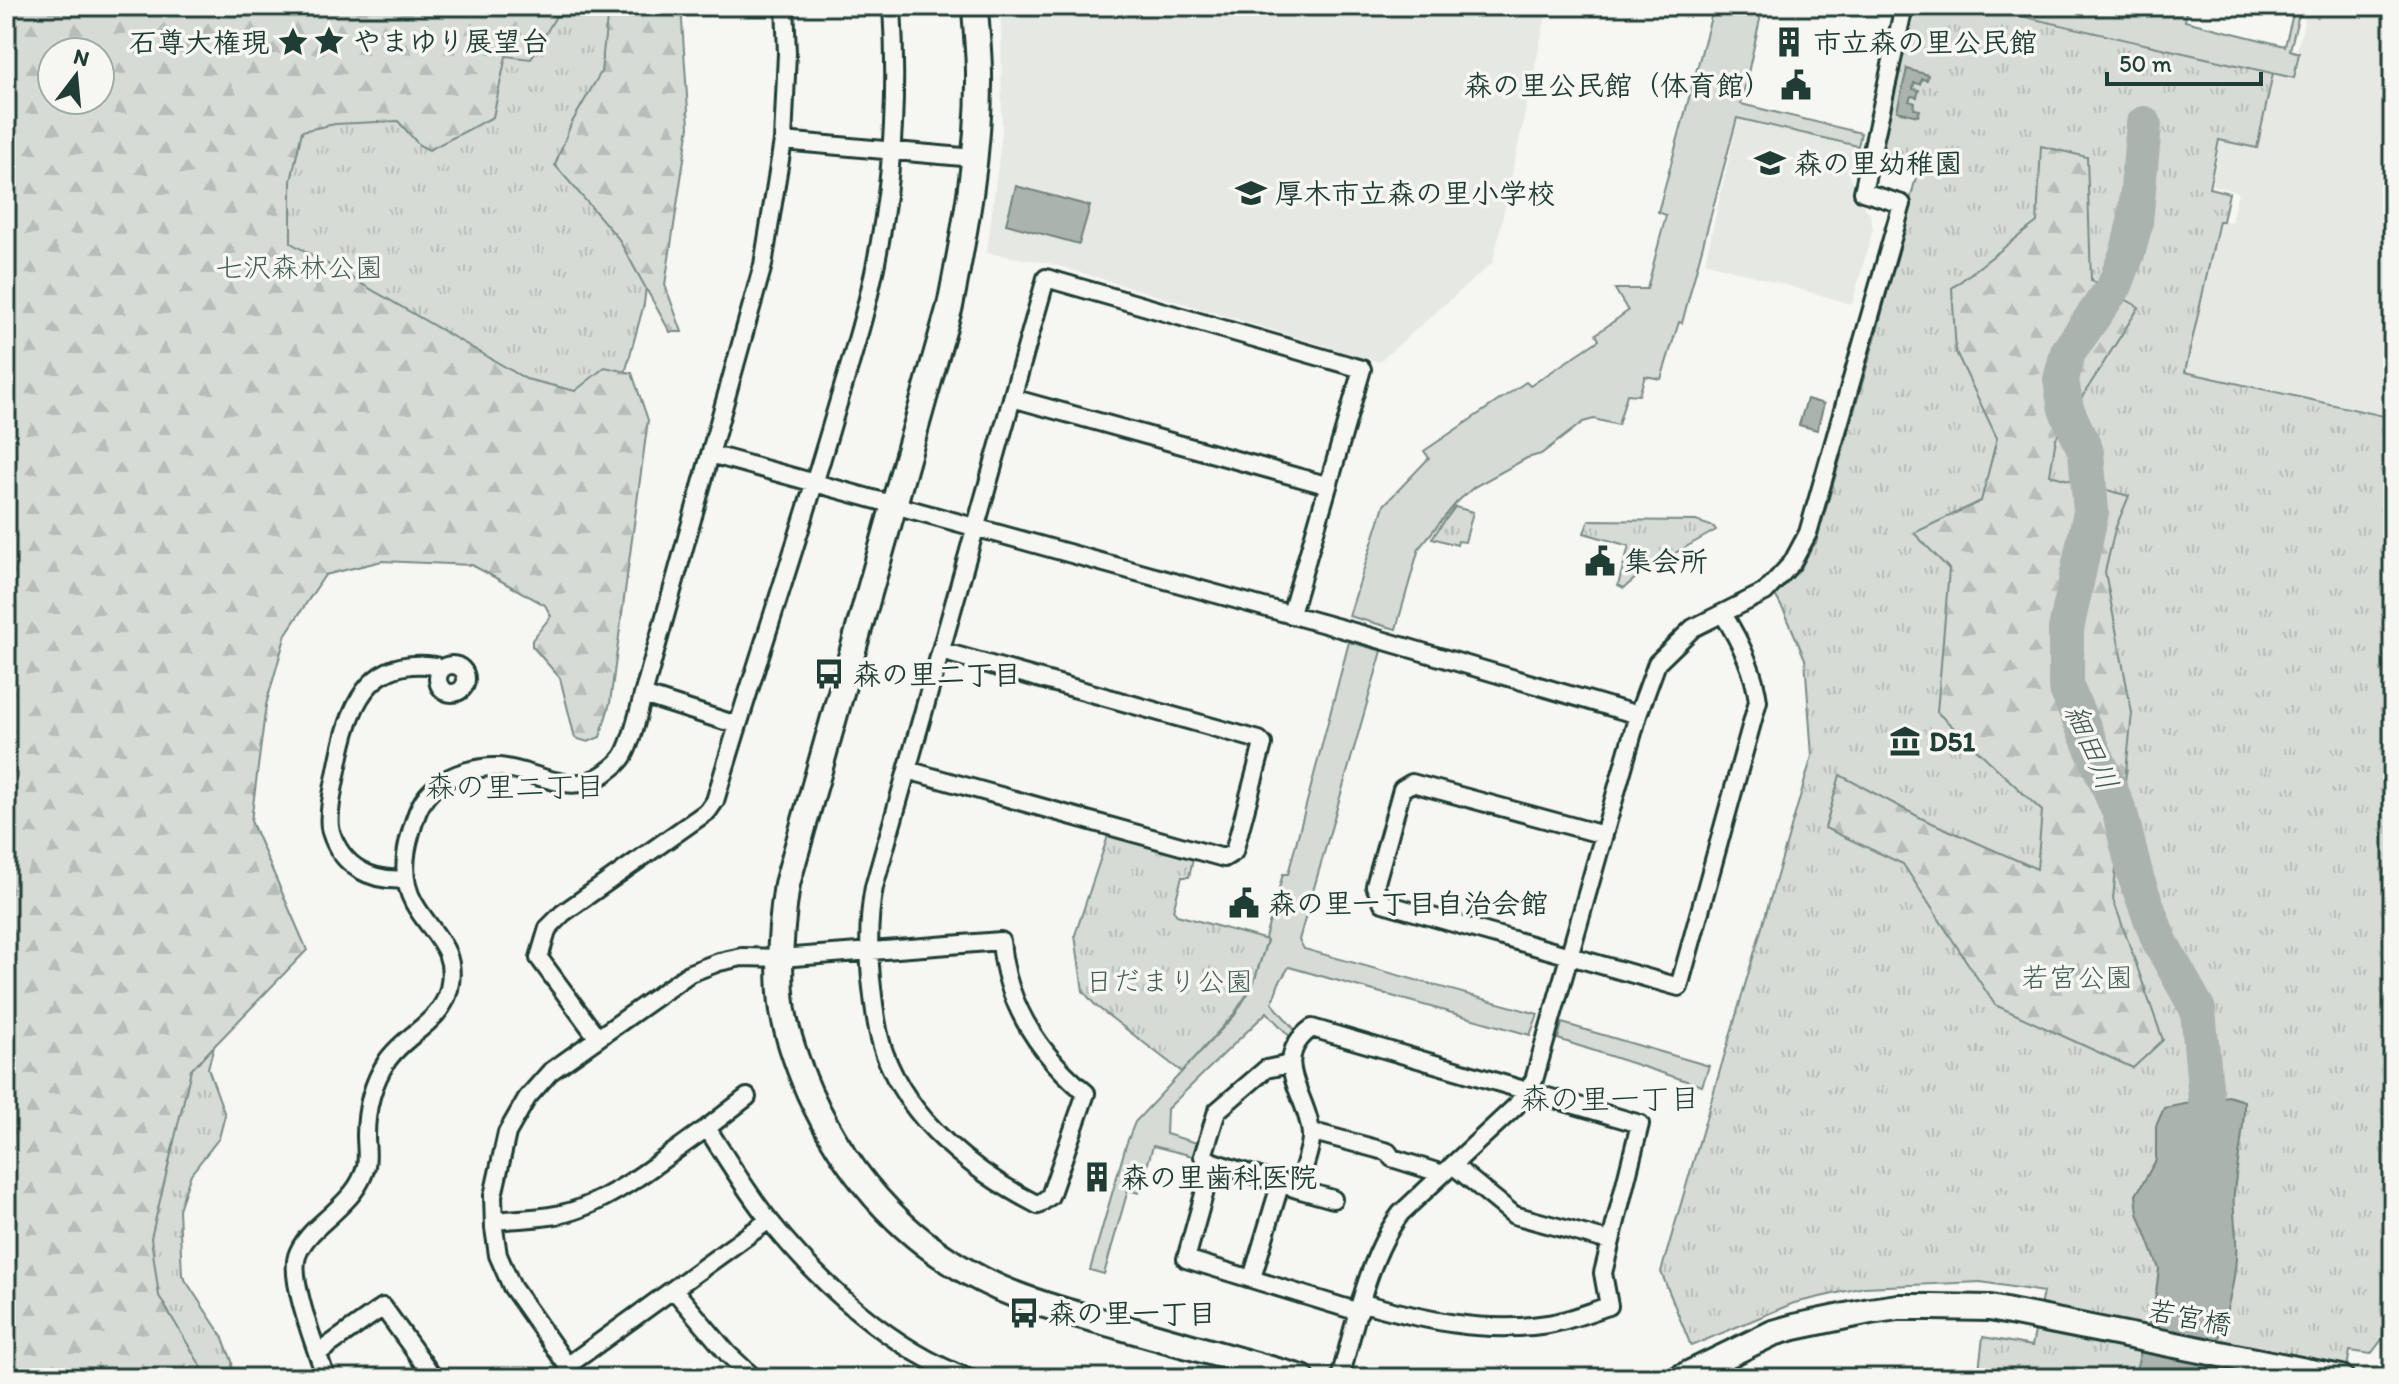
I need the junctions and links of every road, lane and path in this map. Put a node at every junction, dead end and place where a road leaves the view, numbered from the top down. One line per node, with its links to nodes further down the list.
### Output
1 (785, 6): 5 (street)
2 (892, 6): 6 (street)
3 (975, 6): 7 (street)
4 (1904, 6): 15 (street)
5 (783, 141): 6 (street); 9 (street)
6 (892, 149): 7 (street); 10 (street)
7 (974, 158): 12 (street)
8 (1012, 398): 11 (street); 11 (street); 13 (street)
9 (710, 454): 10 (street); 17 (street)
10 (815, 483): 12 (street); 20 (street)
11 (1326, 485): 14 (street)
12 (893, 505): 13 (street); 26 (street)
13 (974, 528): 14 (street); 16 (street)
14 (1291, 614): 19 (street)
15 (1723, 614): 19 (street); 25 (street)
16 (941, 651): 21 (street); 21 (street)
17 (643, 695): 20 (street); 23 (street)
18 (465, 698): 23 (street)
19 (1638, 715): 22 (street)
20 (737, 725): 27 (street)
21 (907, 770): 24 (street)
22 (1604, 835): 25 (street); 25 (street)
23 (406, 879): 43 (street)
24 (868, 951): 24 (street); 26 (street)
25 (1571, 956): 29 (street)
26 (781, 958): 27 (street); 50 (street)
27 (597, 1037): 38 (street)
28 (1290, 1064): 29 (street); 32 (street); 33 (street)
29 (1526, 1089): 34 (street); 39 (street)
30 (747, 1097): 31 (street)
31 (707, 1128): 37 (street); 38 (street)
32 (1312, 1136): 34 (street); 35 (street)
33 (1213, 1162): 35 (street); 40 (street)
34 (1448, 1170): 39 (street); 42 (street)
35 (1289, 1185): 36 (street); 40 (street)
36 (1333, 1199)
37 (769, 1220): 41 (street); 49 (street)
38 (494, 1221): 45 (street)
39 (1609, 1241): 42 (street)
40 (1252, 1278): 42 (street)
41 (674, 1290): 45 (street); 48 (street)
42 (1361, 1307): 51 (street)
43 (318, 1353): 46 (street); 47 (street)
44 (1716, 1370): 52 (street, 若宮橋); 53 (street, 若宮橋)
45 (572, 1372)
46 (326, 1378)
47 (434, 1378)
48 (754, 1378)
49 (969, 1378)
50 (1302, 1378)
51 (1340, 1378)
52 (1680, 1378)
53 (2341, 1378)

